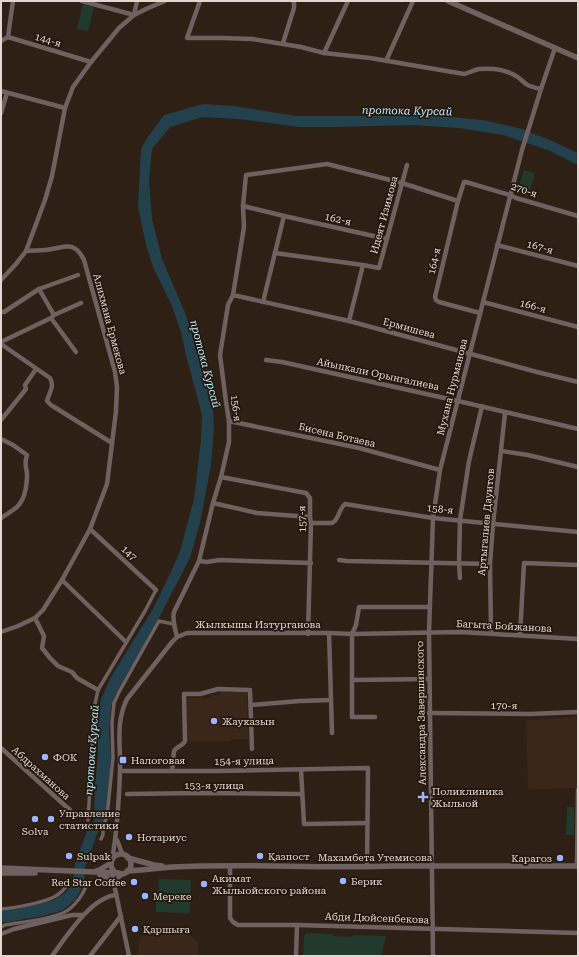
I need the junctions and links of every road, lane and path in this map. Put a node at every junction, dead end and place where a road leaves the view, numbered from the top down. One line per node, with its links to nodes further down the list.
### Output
1 (13, 1): 11 (street)
2 (82, 1): 10 (street)
3 (137, 1): 10 (street)
4 (165, 1): 10 (street)
5 (200, 1): 13 (street)
6 (293, 1): 13 (street)
7 (348, 1): 15 (street)
8 (413, 1): 17 (street)
9 (448, 1): 14 (street)
10 (134, 15): 18 (street)
11 (8, 37): 12 (street); 18 (street, 144-я)
12 (1, 42)
13 (283, 43): 15 (street)
14 (555, 48): 16 (street); 19 (street, Мухана Нурманова)
15 (324, 53): 17 (street)
16 (578, 58)
17 (386, 61): 19 (street)
18 (91, 62): 22 (street)
19 (541, 89): 27 (street, Мухана Нурманова)
20 (1, 91): 21 (street)
21 (7, 92): 22 (street); 23 (street)
22 (65, 108): 34 (street)
23 (1, 113)
24 (407, 165): 26 (street, Идеят Изимова)
25 (464, 182): 27 (street, 270-я); 28 (street, 164-я)
26 (402, 183): 28 (street); 29 (street, 156-я); 32 (street, Идеят Изимова)
27 (510, 195): 31 (street, 270-я); 33 (street, Мухана Нурманова)
28 (458, 201): 46 (street, 164-я)
29 (243, 206): 30 (street, 162-я); 41 (street, 156-я)
30 (284, 216): 32 (street, 162-я); 35 (street)
31 (578, 216)
32 (387, 239): 36 (street, Идеят Изимова)
33 (497, 245): 37 (street, 167-я); 43 (street, Мухана Нурманова)
34 (26, 251): 39 (street); 63 (street, Алихмана Ермекова)
35 (275, 253): 36 (street); 42 (street)
36 (363, 265): 48 (street, Идеят Изимова)
37 (578, 266)
38 (78, 275): 40 (street)
39 (1, 280)
40 (39, 289): 45 (street); 47 (street)
41 (233, 295): 42 (street, Ермишева); 60 (street, 156-я)
42 (263, 302): 48 (street, Ермишева)
43 (483, 302): 46 (street, Мухана Нурманова); 49 (street, 166-я)
44 (81, 303): 47 (street)
45 (1, 312)
46 (480, 313): 52 (street, Мухана Нурманова)
47 (53, 317): 50 (street); 51 (street)
48 (349, 321): 52 (street, Ермишева)
49 (578, 327)
50 (1, 343): 54 (street)
51 (76, 352)
52 (470, 353): 55 (street, Ермишева); 56 (street, Мухана Нурманова)
53 (266, 360): 56 (street, Айыпкали Орынгалиева)
54 (36, 369): 59 (street); 63 (street)
55 (578, 382)
56 (458, 401): 57 (street, Айыпкали Орынгалиева); 66 (street, Мухана Нурманова)
57 (482, 406): 58 (street, Айыпкали Орынгалиева); 72 (street)
58 (505, 413): 61 (street, Айыпкали Орынгалиева); 64 (street, Артыгалиев Дауитов)
59 (1, 420)
60 (229, 422): 66 (street, Бисена Ботаева); 67 (street, 156-я)
61 (578, 429)
62 (1, 439): 69 (street)
63 (112, 443): 75 (street, Алихмана Ермекова)
64 (501, 451): 65 (street); 74 (street, Артыгалиев Дауитов)
65 (578, 467)
66 (440, 470): 71 (street, Мухана Нурманова)
67 (221, 477): 68 (street, 156-я); 70 (street, 157-я)
68 (213, 503): 70 (street); 78 (street, 156-я)
69 (1, 518)
70 (310, 518): 73 (street, 157-я)
71 (433, 518): 72 (street, 158-я); 73 (street, 158-я); 80 (street, Мухана Нурманова)
72 (460, 520): 74 (street, 158-я); 81 (street)
73 (311, 523): 79 (street, 157-я)
74 (493, 524): 76 (street, 158-я); 82 (street, Артыгалиев Дауитов)
75 (90, 529): 85 (street, Алихмана Ермекова); 86 (street, 147)
76 (578, 532)
77 (340, 560): 80 (street)
78 (199, 561): 79 (street); 89 (street, 156-я)
79 (311, 562): 94 (street, 157-я)
80 (431, 563): 81 (street); 87 (street, Мухана Нурманова)
81 (459, 563): 82 (street); 84 (street)
82 (490, 564): 93 (street, Артыгалиев Дауитов)
83 (578, 565): 96 (street)
84 (460, 578)
85 (62, 580): 88 (street, Алихмана Ермекова); 99 (street)
86 (156, 590): 99 (street)
87 (430, 607): 91 (street, Мухана Нурманова); 95 (street)
88 (35, 618): 90 (street, Алихмана Ермекова); 102 (street)
89 (173, 624): 97 (street); 121 (street)
90 (1, 632)
91 (429, 632): 93 (street, Багыта Бойжанова); 95 (street, Жылкышы Изтурганова); 100 (street, Александра Завершинского)
92 (329, 633): 94 (street, Жылкышы Изтурганова); 95 (street, Жылкышы Изтурганова); 103 (street)
93 (491, 633): 96 (street, Багыта Бойжанова)
94 (308, 634): 97 (street, Жылкышы Изтурганова)
95 (352, 634): 101 (street)
96 (520, 635): 98 (street, Багыта Бойжанова)
97 (178, 636): 112 (street)
98 (578, 639)
99 (126, 642): 102 (street)
100 (429, 679): 101 (street); 106 (street, Александра Завершинского)
101 (352, 680): 107 (street)
102 (98, 690): 118 (street)
103 (331, 700): 104 (street); 108 (street)
104 (250, 705): 110 (street); 113 (street)
105 (578, 712): 106 (street, 170-я)
106 (430, 713): 126 (street, Александра Завершинского)
107 (375, 717)
108 (332, 734)
109 (1, 748): 117 (street, Абдрахманова)
110 (252, 749)
111 (301, 769): 113 (street, 154-я улица); 116 (street); 119 (street, 154-я улица)
112 (120, 771): 113 (street, 154-я улица); 120 (street)
113 (172, 771)
114 (578, 790): 127 (street)
115 (127, 794): 116 (street, 153-я улица)
116 (302, 794): 119 (street)
117 (70, 810)
118 (88, 820)
119 (367, 824): 129 (street)
120 (116, 836): 122 (street); 123 (street)
121 (101, 839)
122 (114, 848): 123 (street); 124 (street)
123 (126, 856): 124 (street); 128 (street); 134 (street)
124 (112, 863): 132 (street); 134 (street); 135 (street)
125 (230, 866): 128 (street, Махамбета Утемисова); 129 (street, Махамбета Утемисова); 143 (street, Абди Дюйсенбекова)
126 (432, 866): 127 (street, Махамбета Утемисова); 129 (street, Махамбета Утемисова); 145 (street, Александра Завершинского)
127 (577, 866)
128 (172, 867): 134 (street)
129 (367, 867)
130 (1, 868): 131 (street)
131 (69, 872): 132 (street); 133 (street)
132 (92, 872): 135 (street); 138 (street)
133 (1, 873)
134 (123, 873): 135 (street); 138 (street)
135 (112, 874): 138 (street)
136 (67, 881): 140 (street)
137 (87, 882): 144 (street)
138 (114, 885): 139 (street)
139 (116, 895): 141 (street); 142 (street)
140 (1, 909)
141 (83, 915): 147 (street); 148 (street)
142 (121, 916): 149 (street); 150 (street)
143 (297, 925): 145 (street, Абди Дюйсенбекова); 151 (street)
144 (1, 927)
145 (432, 929): 146 (street, Абди Дюйсенбекова); 152 (street, Александра Завершинского)
146 (578, 933)
147 (1, 934)
148 (52, 956)
149 (90, 956)
150 (129, 956)
151 (296, 956)
152 (433, 956)

